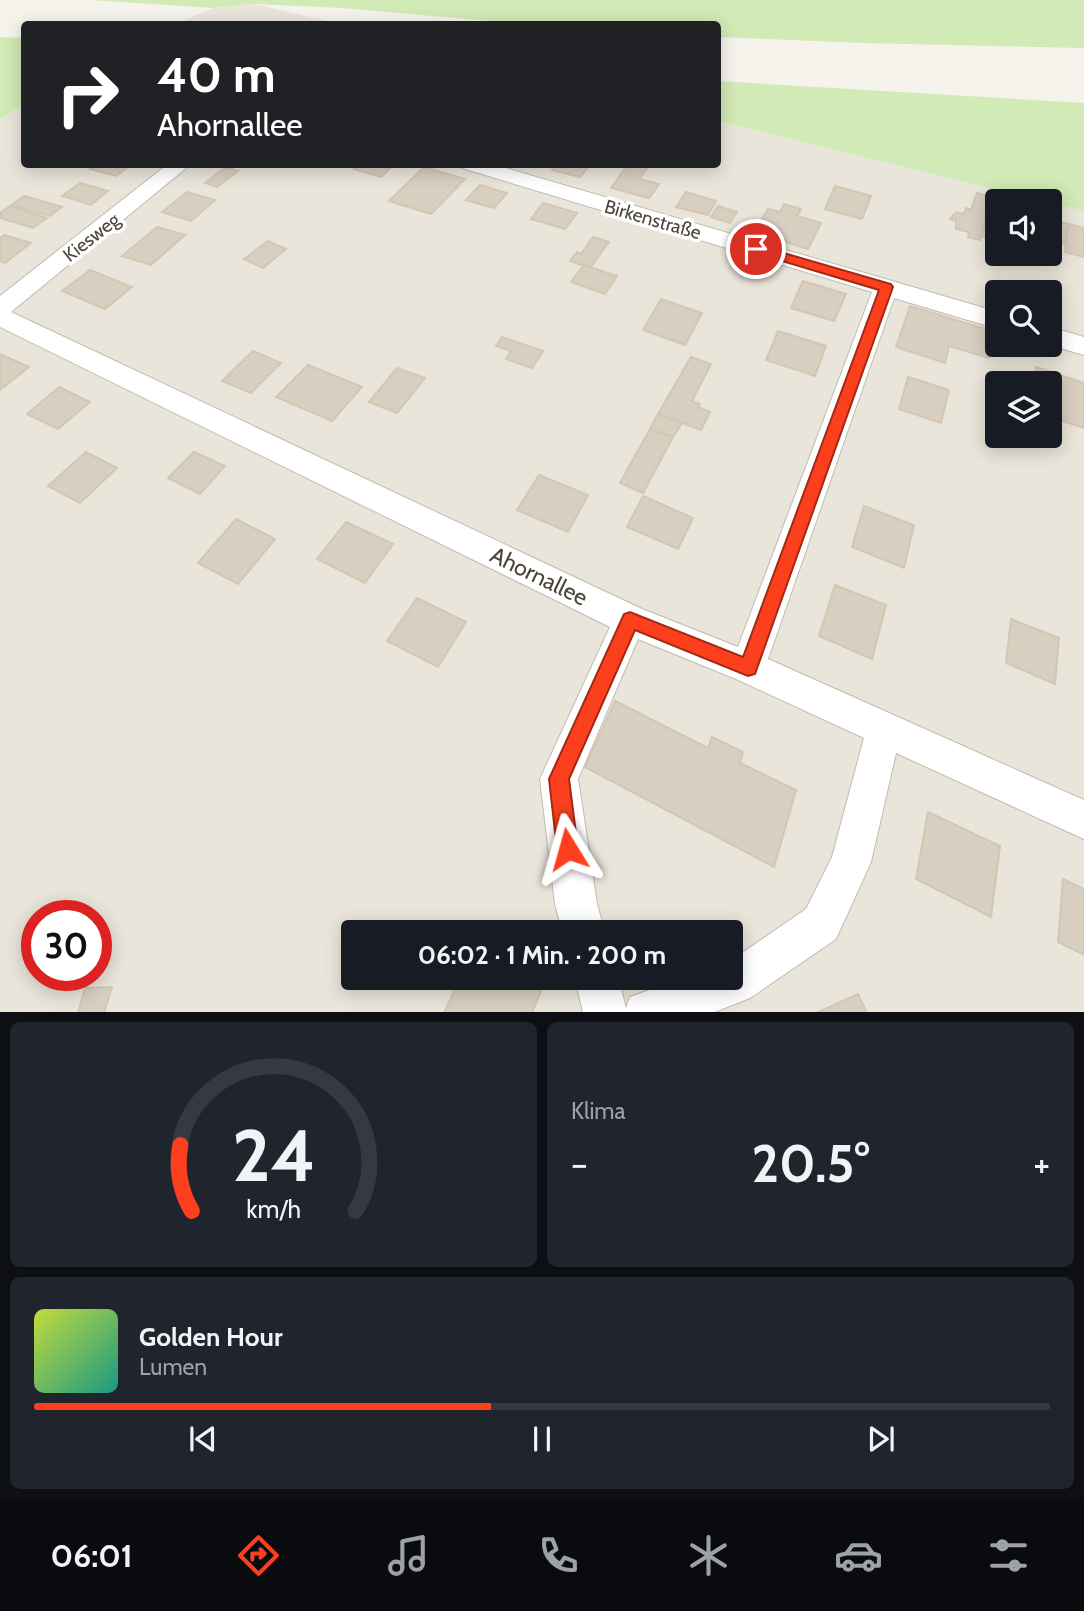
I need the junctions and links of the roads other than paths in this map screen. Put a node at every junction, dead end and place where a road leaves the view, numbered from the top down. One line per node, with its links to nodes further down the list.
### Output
1 (176, 168): 4 (street, Kiesweg)
2 (483, 168): 3 (street, Birkenstraße)
3 (886, 287): 6 (street, Birkenstraße); 10 (street)
4 (0, 309)
5 (0, 317): 9 (street, Ahornallee)
6 (985, 317)
7 (1062, 340): 8 (street)
8 (1084, 346)
9 (630, 620): 10 (street, Ahornallee); 13 (street)
10 (748, 667): 11 (street, Ahornallee)
11 (884, 729): 12 (street, Ahornallee); 16 (street)
12 (1084, 820)
13 (580, 920)
14 (599, 990): 15 (street)
15 (605, 1012)
16 (649, 1012)

